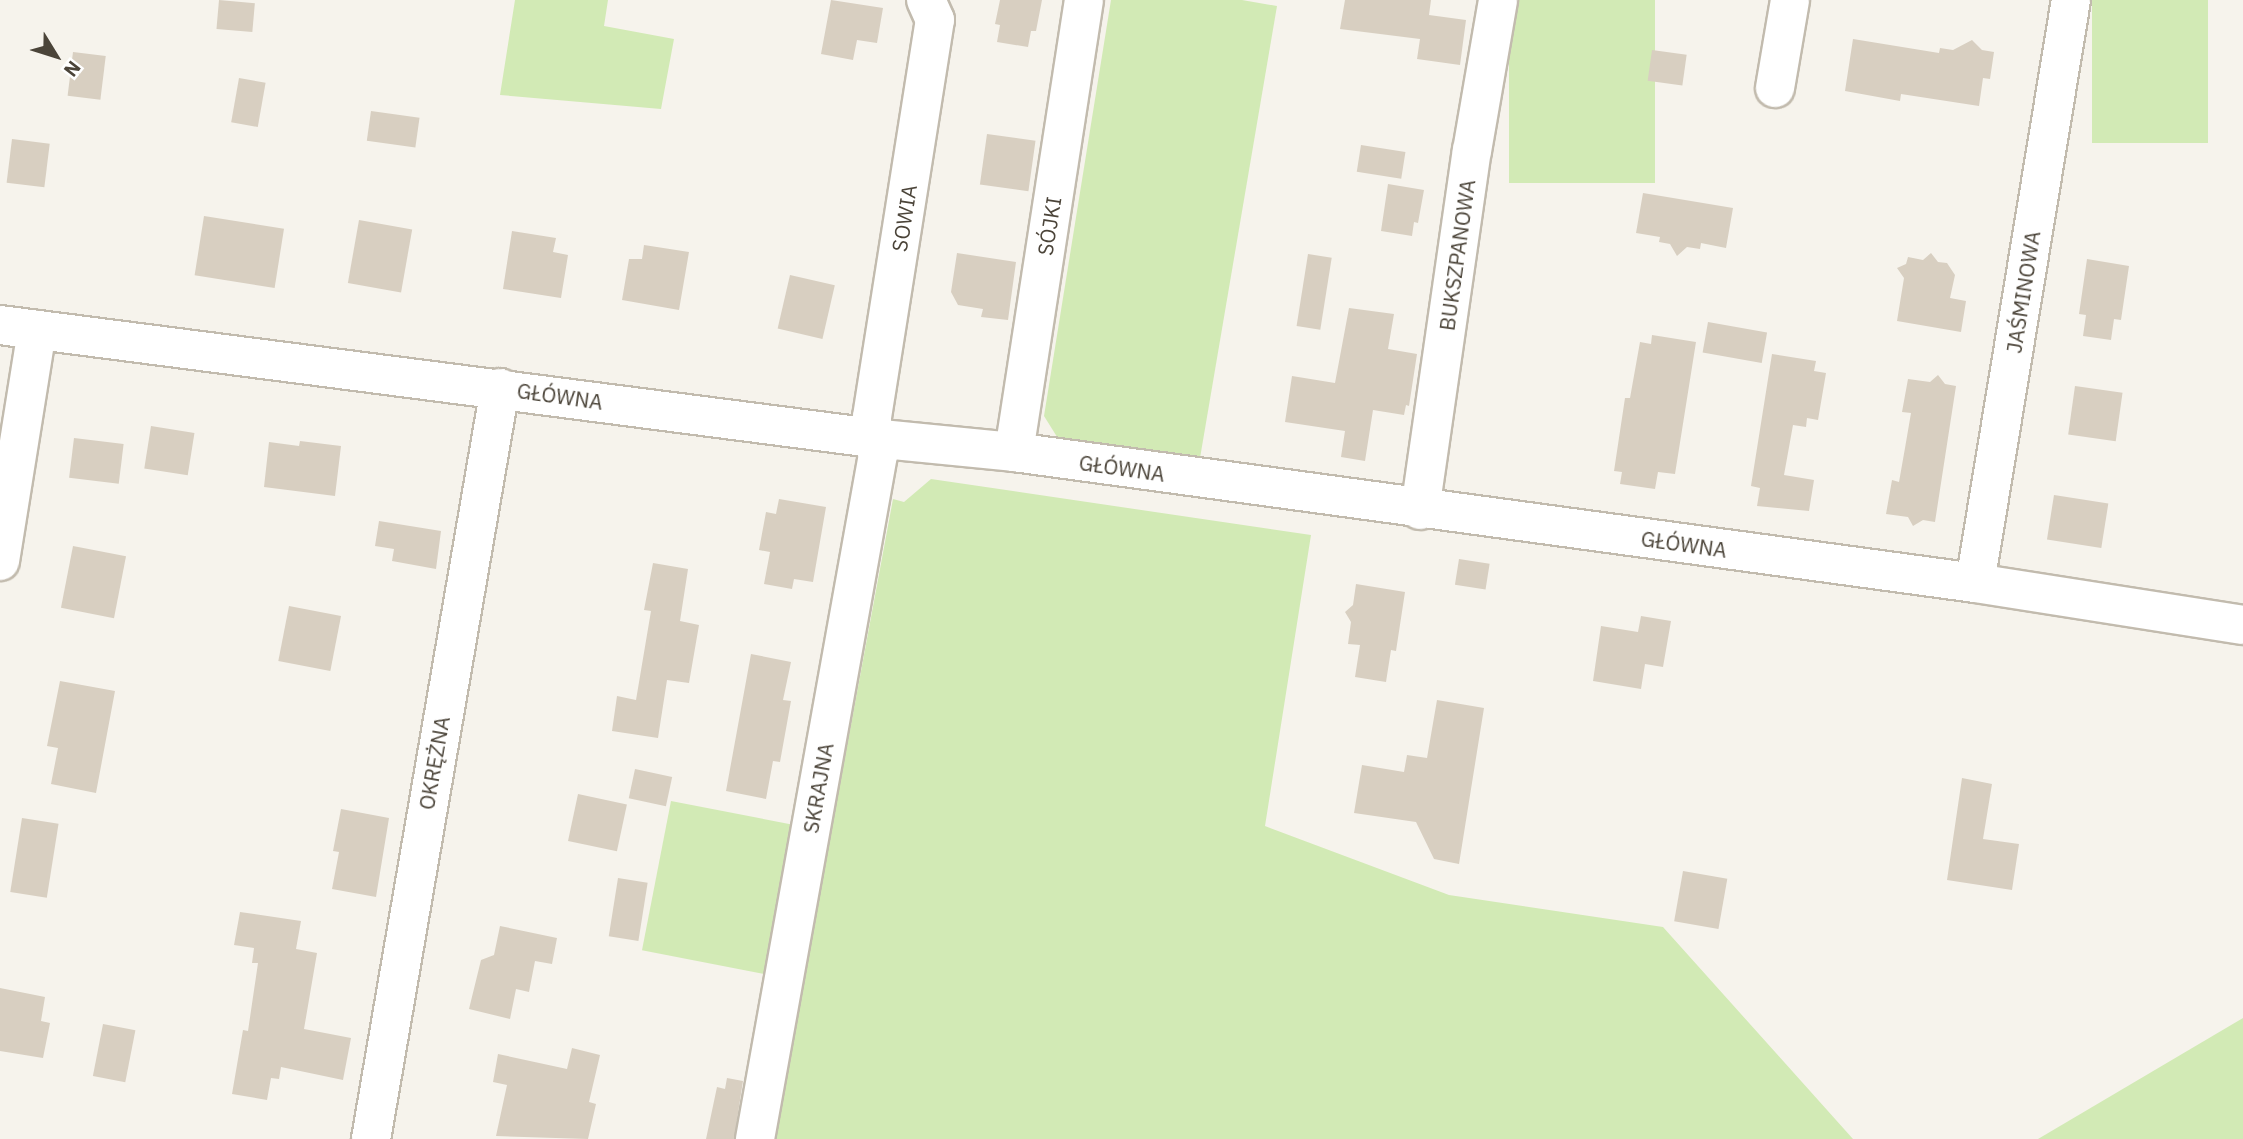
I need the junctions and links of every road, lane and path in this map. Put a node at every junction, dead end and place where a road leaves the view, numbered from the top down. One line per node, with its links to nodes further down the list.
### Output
1 (926, 0): 10 (street, SOWIA)
2 (1084, 0): 11 (street, SÓJKI)
3 (1498, 0): 12 (street, BUKSZPANOWA)
4 (1790, 0): 6 (street)
5 (2071, 0): 14 (street, JAŚMINOWA)
6 (1775, 88)
7 (0, 325): 8 (street, GŁÓWNA)
8 (37, 330): 9 (street, GŁÓWNA); 13 (street)
9 (500, 388): 10 (street, GŁÓWNA); 16 (street, OKRĘŻNA)
10 (872, 438): 11 (street, GŁÓWNA); 17 (street, SKRAJNA)
11 (1014, 452): 12 (street, GŁÓWNA)
12 (1420, 510): 14 (street, GŁÓWNA)
13 (0, 561)
14 (1975, 583): 15 (street, GŁÓWNA)
15 (2243, 625)
16 (370, 1139)
17 (755, 1139)

